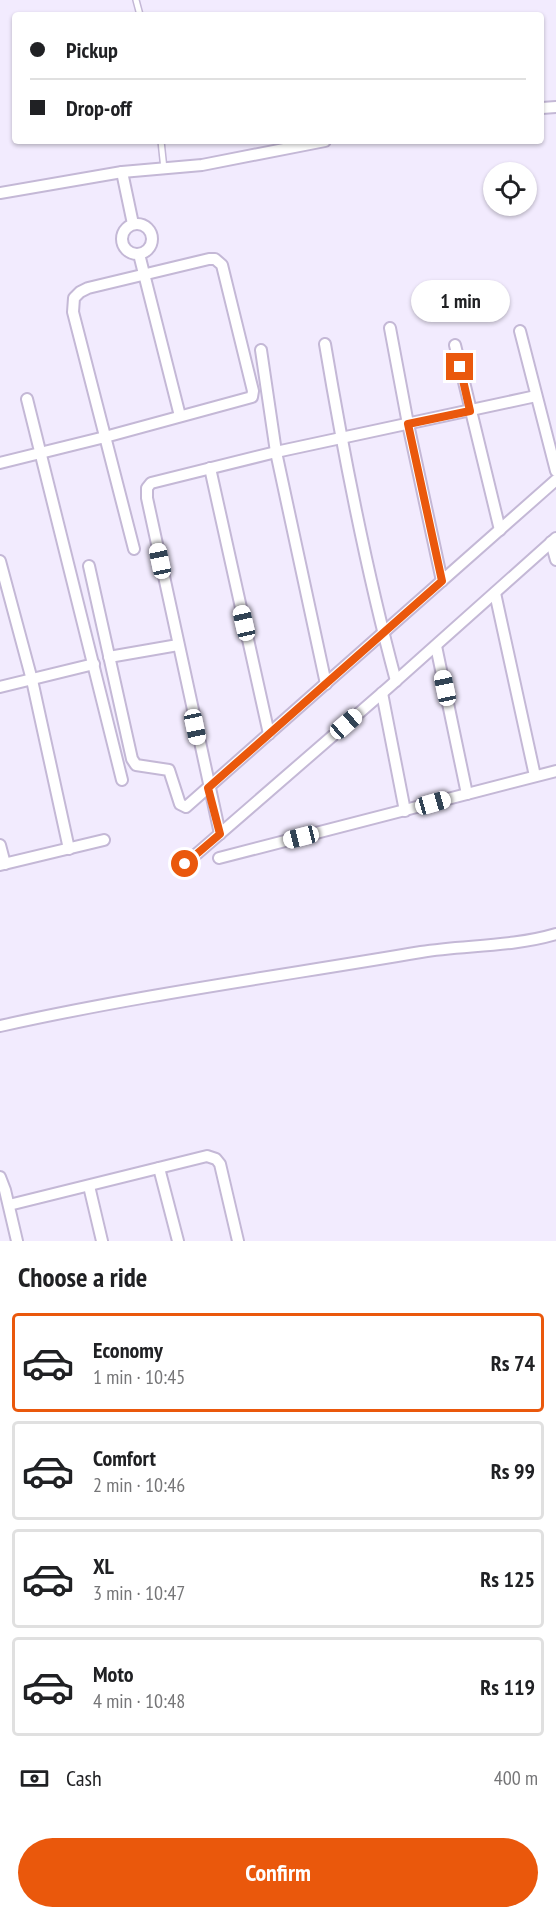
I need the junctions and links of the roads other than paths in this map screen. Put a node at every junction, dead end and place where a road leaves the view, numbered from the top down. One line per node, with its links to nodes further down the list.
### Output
1 (160, 144): 3 (lane)
2 (310, 144): 3 (street)
3 (164, 169): 4 (street)
4 (122, 172): 5 (street); 6 (street)
5 (0, 193)
6 (133, 224): 7 (street); 7 (street)
7 (139, 254): 8 (street)
8 (145, 276): 17 (street); 17 (street); 19 (street)
9 (390, 328): 18 (street)
10 (520, 332): 14 (street)
11 (325, 344): 20 (street)
12 (455, 345): 16 (street)
13 (261, 350): 21 (street)
14 (536, 396): 16 (street); 25 (street)
15 (27, 399): 22 (street)
16 (470, 411): 18 (street); 27 (street)
17 (180, 416): 19 (street)
18 (408, 424): 20 (street); 33 (street)
19 (105, 437): 22 (street); 29 (street)
20 (341, 439): 21 (street); 35 (street)
21 (276, 452): 24 (street); 42 (street)
22 (41, 453): 23 (street); 39 (street)
23 (0, 463)
24 (210, 468): 36 (street); 45 (street)
25 (556, 471)
26 (556, 480): 27 (street)
27 (500, 530): 33 (street)
28 (554, 540): 30 (street); 34 (street)
29 (134, 549)
30 (556, 560)
31 (0, 561): 40 (street)
32 (89, 566): 38 (street)
33 (442, 581): 35 (street)
34 (495, 593): 37 (street); 47 (street)
35 (383, 634): 41 (street); 42 (street)
36 (178, 645): 38 (street); 49 (street)
37 (436, 646): 41 (street); 50 (street)
38 (110, 657): 49 (street)
39 (94, 664): 40 (street); 48 (street)
40 (32, 680): 43 (street); 55 (street)
41 (396, 681): 44 (street)
42 (326, 684): 45 (street)
43 (0, 687)
44 (382, 693): 51 (street); 52 (street)
45 (269, 734): 49 (street)
46 (556, 771): 47 (street)
47 (535, 776): 50 (street)
48 (122, 780)
49 (208, 788): 52 (street)
50 (467, 794): 51 (street)
51 (405, 811): 56 (street)
52 (220, 834): 57 (street)
53 (104, 840): 55 (street)
54 (0, 844): 58 (street)
55 (69, 849): 58 (street)
56 (219, 858)
57 (185, 864)
58 (2, 865)
59 (556, 934): 60 (street)
60 (0, 1026)
61 (159, 1168): 63 (street); 67 (street); 68 (street)
62 (0, 1177): 64 (street)
63 (89, 1186): 64 (street); 66 (street)
64 (9, 1205): 65 (street)
65 (17, 1241)
66 (102, 1241)
67 (178, 1241)
68 (238, 1241)

